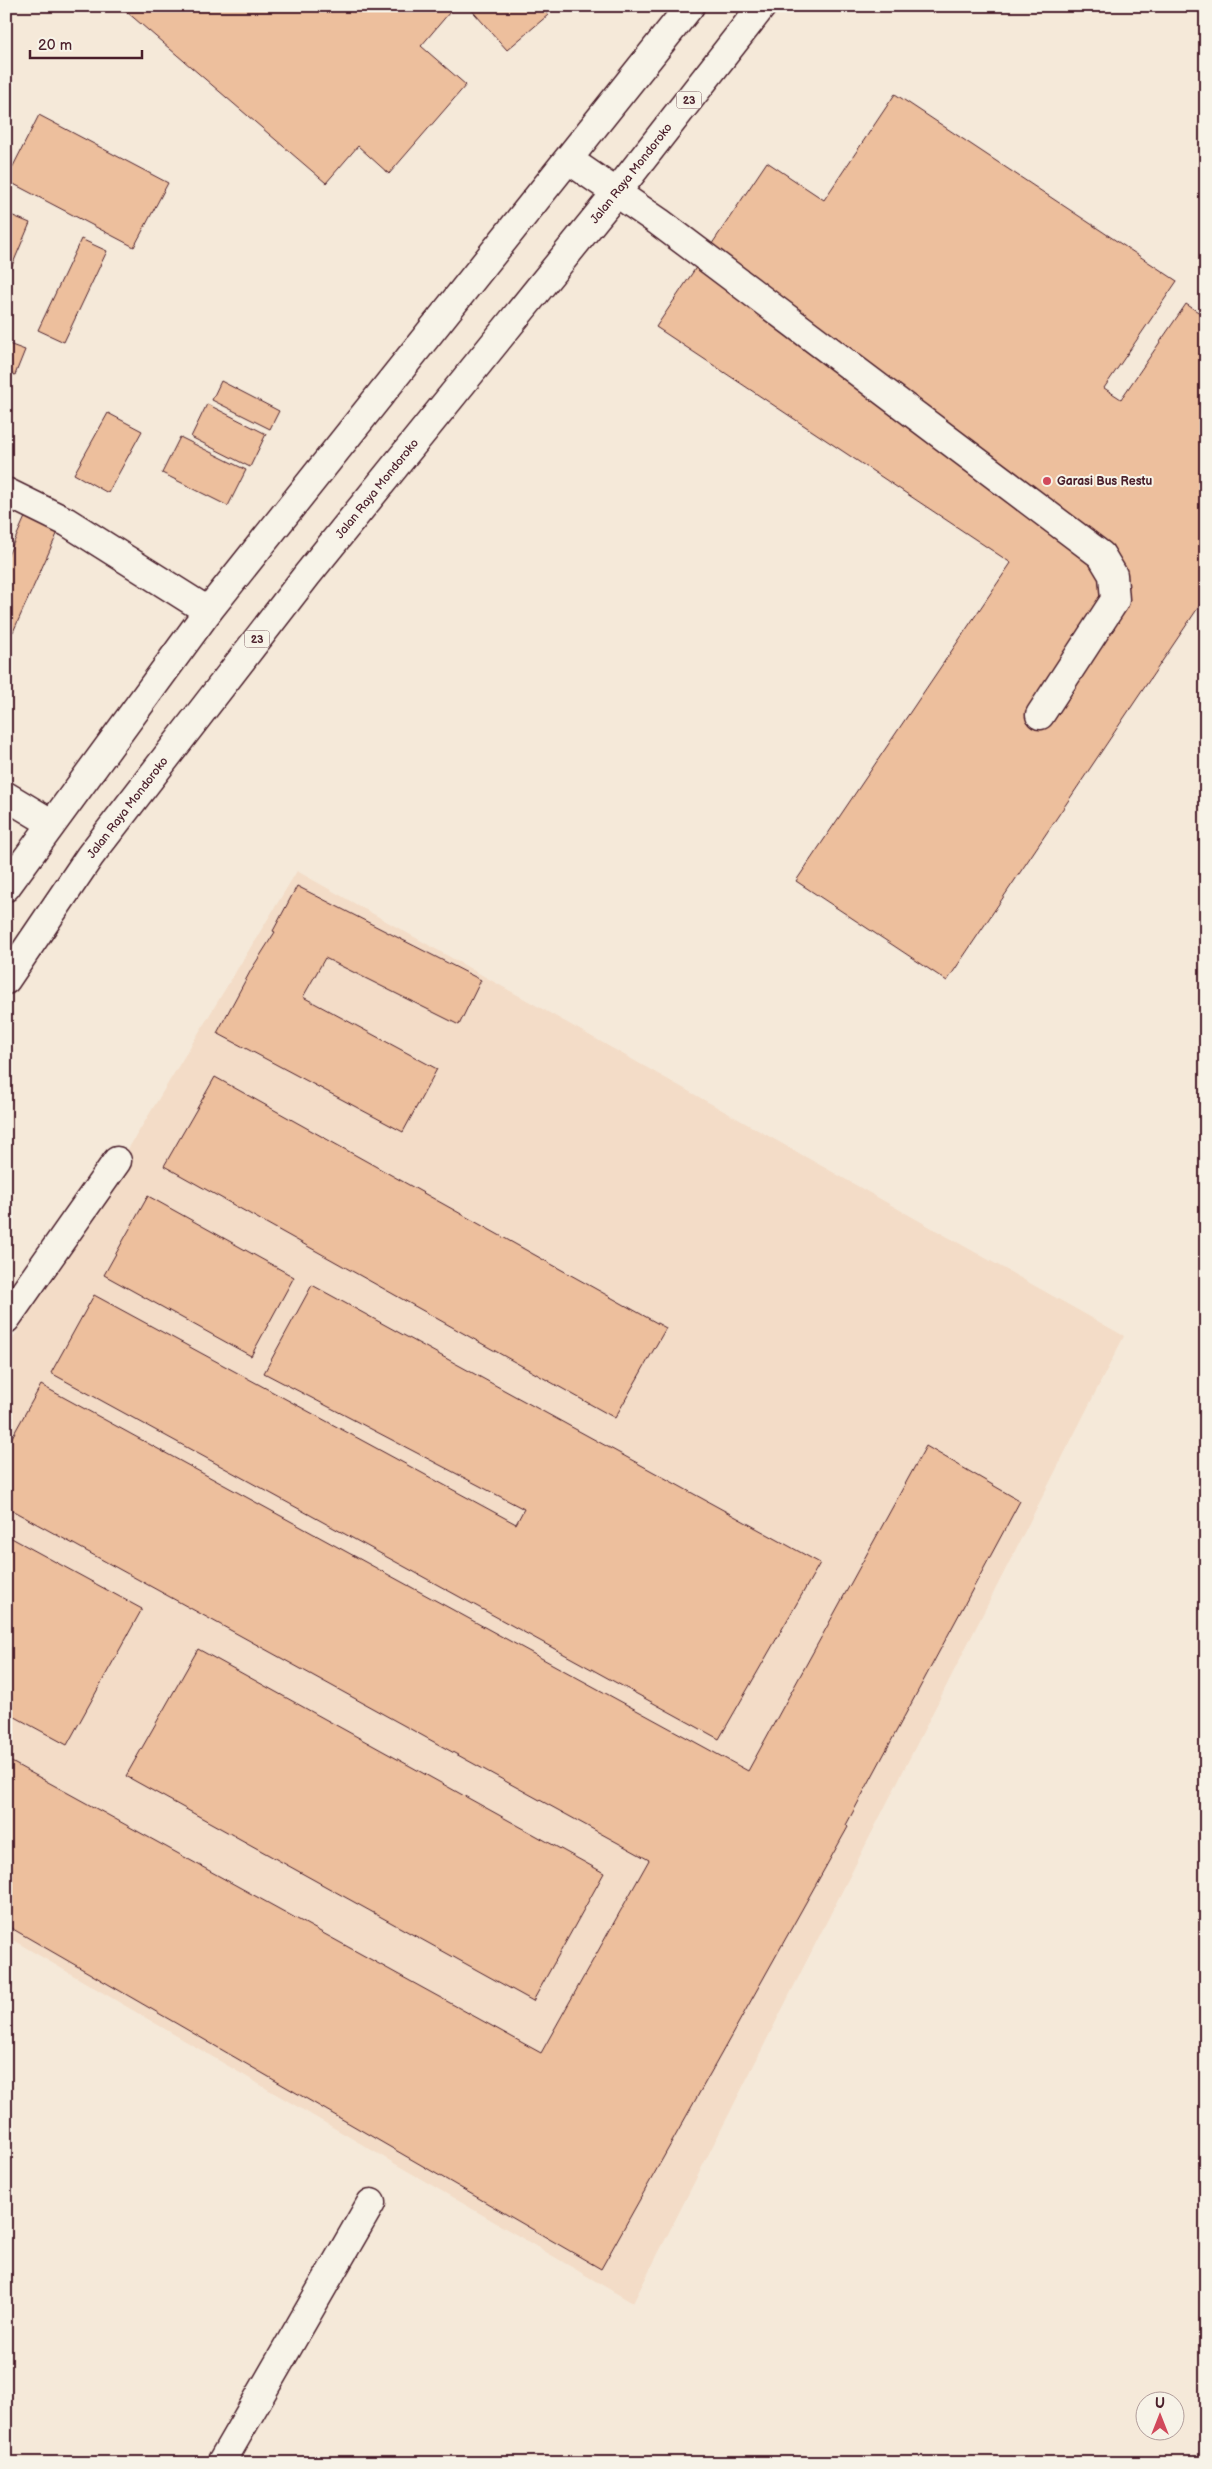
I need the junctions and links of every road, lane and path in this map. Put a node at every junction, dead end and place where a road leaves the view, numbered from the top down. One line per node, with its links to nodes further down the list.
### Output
1 (690, 6): 3 (main road)
2 (762, 6): 4 (main road, Jalan Raya Mondoroko / 23)
3 (569, 160): 4 (main road); 6 (main road)
4 (616, 193): 7 (main road); 11 (main road, Jalan Raya Mondoroko / 23)
5 (6, 492): 6 (main road)
6 (208, 610): 9 (main road)
7 (1040, 715)
8 (6, 796): 9 (main road)
9 (51, 824): 10 (main road)
10 (6, 887)
11 (6, 980)
12 (117, 1160): 13 (main road)
13 (6, 1319)
14 (371, 2204): 15 (main road)
15 (221, 2463)

